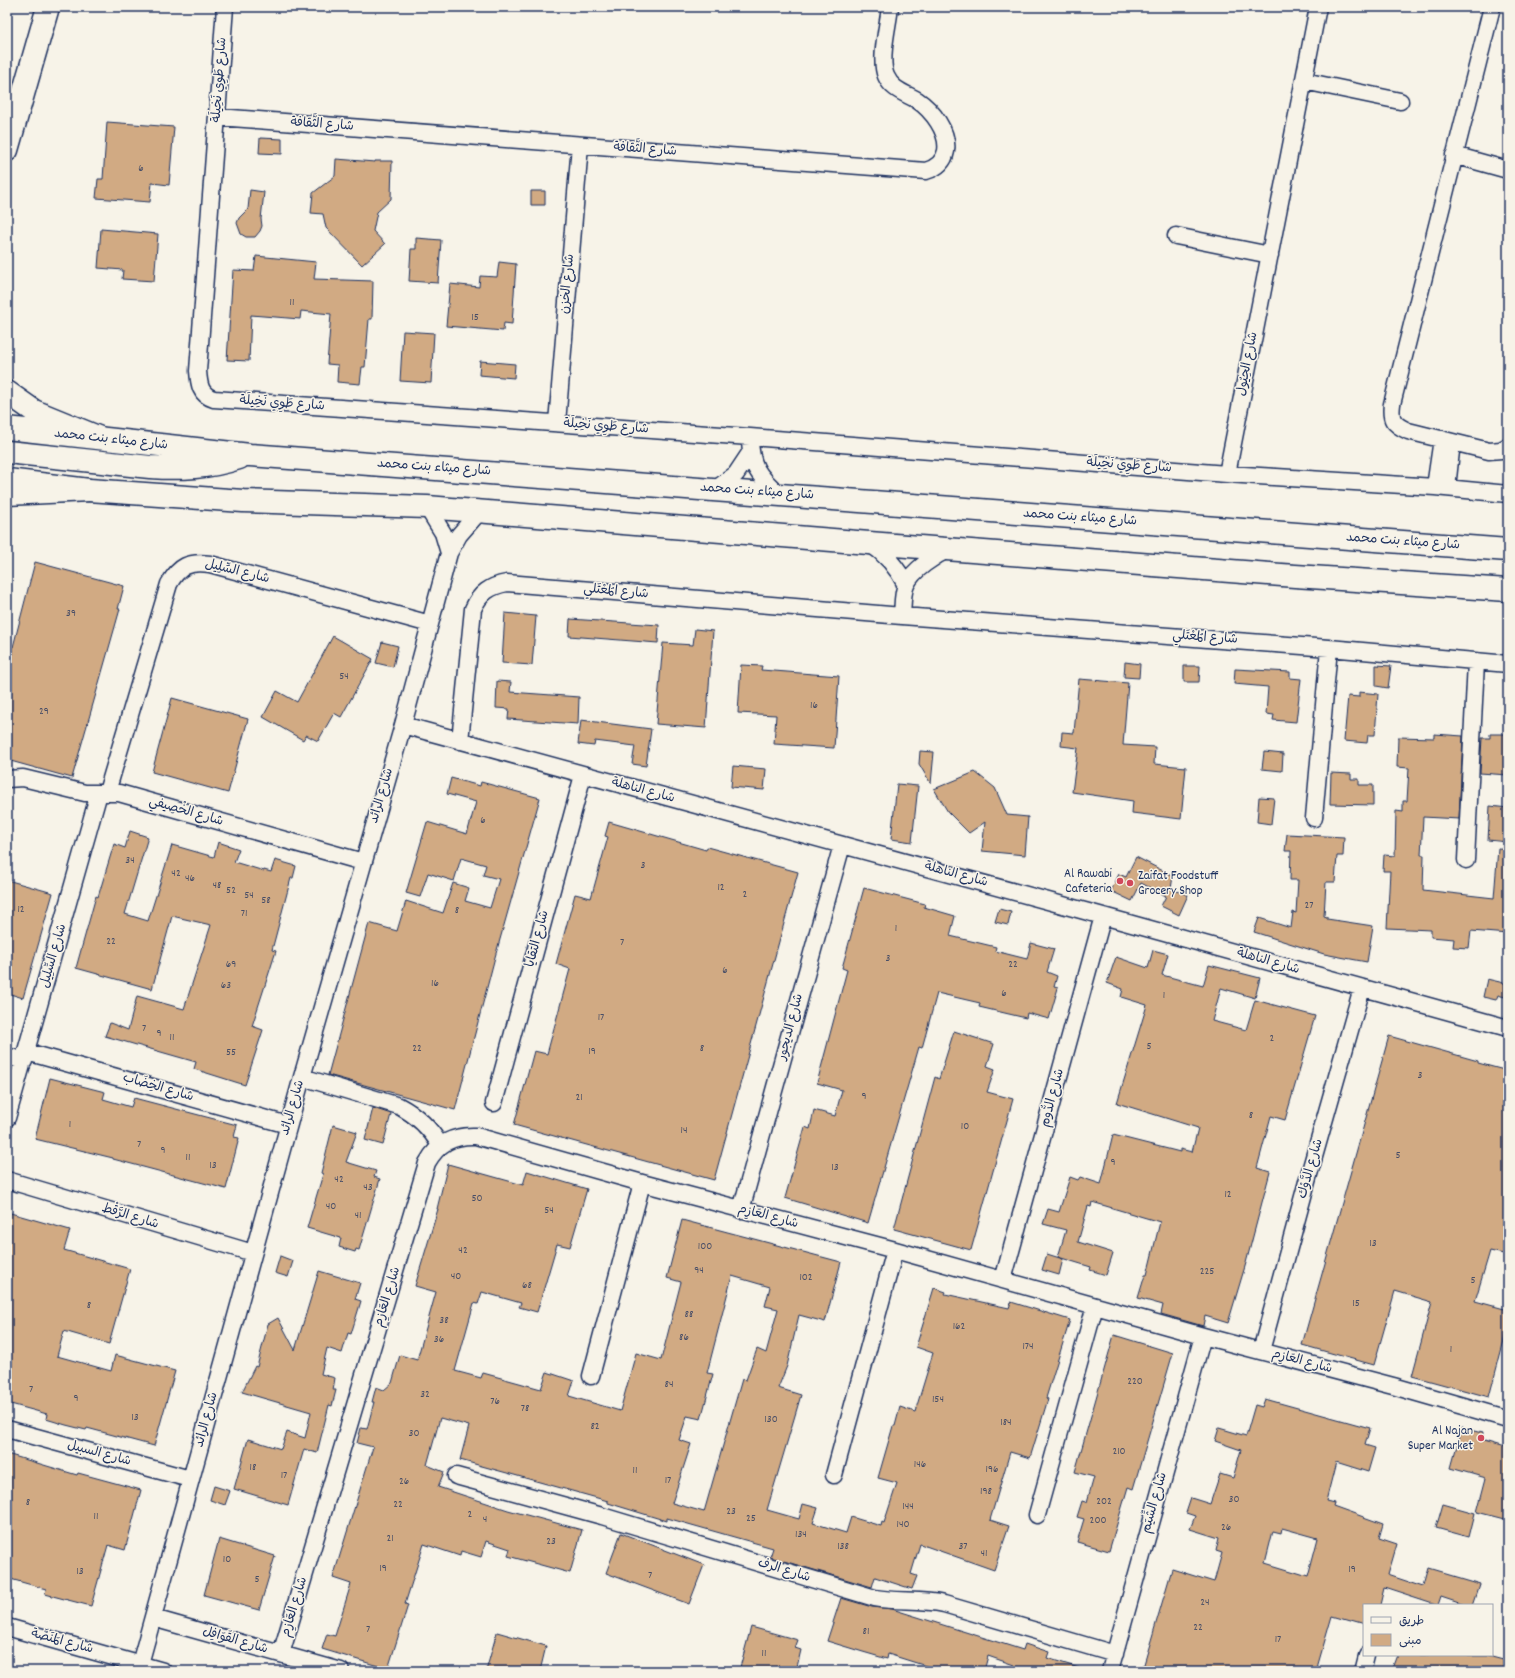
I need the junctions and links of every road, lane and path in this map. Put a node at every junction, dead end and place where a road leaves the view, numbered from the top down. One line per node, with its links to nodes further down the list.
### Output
1 (48, 7): 10 (main road)
2 (225, 7): 8 (street, شارع طَوِي نَخِيلَة)
3 (890, 7): 9 (street, شارع الثَّقافة)
4 (1318, 7): 6 (street, شارع الحِيُول)
5 (1492, 7): 11 (street)
6 (1304, 81): 7 (street); 14 (street, شارع الحِيُول)
7 (1400, 101)
8 (218, 117): 9 (street, شارع الثَّقافة); 16 (street, شارع طَوِي نَخِيلَة)
9 (580, 145): 16 (street, شارع الخزن)
10 (7, 150)
11 (1454, 155): 12 (street); 20 (street)
12 (1508, 170)
13 (1176, 236): 14 (street)
14 (1270, 255): 25 (street, شارع الحِيُول)
15 (7, 392): 19 (main road)
16 (557, 424): 18 (street, شارع طَوِي نَخِيلَة)
17 (7, 428): 19 (main road, شارع ميثاء بنت محمد)
18 (750, 437): 23 (street); 25 (street, شارع طَوِي نَخِيلَة)
19 (100, 438): 24 (main road, شارع ميثاء بنت محمد)
20 (1447, 441): 21 (street); 27 (street)
21 (1508, 446)
22 (7, 452): 24 (main road)
23 (750, 454): 28 (street); 31 (street)
24 (250, 455): 28 (main road, شارع ميثاء بنت محمد)
25 (1227, 474): 27 (street, شارع طَوِي نَخِيلَة)
26 (7, 480): 29 (main road)
27 (1441, 488): 32 (street, شارع طَوِي نَخِيلَة)
28 (716, 489): 31 (main road, شارع ميثاء بنت محمد)
29 (89, 490): 30 (main road); 33 (main road)
30 (7, 494)
31 (779, 494): 37 (main road, شارع ميثاء بنت محمد)
32 (1508, 494)
33 (427, 507): 34 (main road); 38 (street)
34 (479, 512): 35 (main road); 38 (street, شارع الرائد)
35 (869, 543): 36 (main road); 39 (street)
36 (951, 548): 39 (street); 40 (main road)
37 (1508, 550)
38 (449, 553): 42 (street, شارع الرائد)
39 (906, 585): 41 (street)
40 (1508, 590)
41 (902, 616): 43 (street, شارع المُعْتَلي); 47 (street, شارع المُعْتَلي)
42 (430, 624): 46 (street, شارع الرائد); 50 (street, شارع السِّلِيل)
43 (1329, 648): 44 (street, شارع المُعْتَلي); 51 (street)
44 (1476, 662): 45 (street, شارع المُعْتَلي); 53 (street)
45 (1508, 664)
46 (403, 725): 47 (street, شارع الناهلة); 54 (street, شارع الرائد)
47 (460, 741): 48 (street, شارع الناهلة)
48 (584, 775): 52 (street, شارع الناهلة); 61 (street, شارع التقايا)
49 (7, 779): 50 (street, شارع الخْصِيفي)
50 (103, 793): 54 (street, شارع الخْصِيفي); 59 (street, شارع السِّلِيل)
51 (1314, 818)
52 (842, 845): 55 (street, شارع الناهلة); 67 (street, شارع الديجور)
53 (1466, 860)
54 (363, 862): 60 (street, شارع الرائد)
55 (1103, 916): 56 (street, شارع الناهلة); 70 (street, شارع الدُّوم)
56 (1362, 988): 57 (street, شارع الناهلة); 73 (street, شارع الدَّوْك)
57 (1508, 1028)
58 (7, 1056): 59 (street, شارع الخِضَاب)
59 (25, 1056): 62 (street, شارع السِّلِيل); 63 (street, شارع الخِضَاب)
60 (302, 1077): 63 (street, شارع الرائد); 64 (street)
61 (494, 1103)
62 (7, 1118)
63 (288, 1125): 69 (street, شارع الرائد)
64 (440, 1145): 66 (street, شارع العَازِم); 83 (street, شارع العَازِم)
65 (7, 1180): 69 (street, شارع الرَّقْط)
66 (642, 1183): 67 (street, شارع العَازِم); 74 (street)
67 (741, 1210): 68 (street, شارع العَازِم)
68 (895, 1250): 70 (street, شارع العَازِم); 77 (street)
69 (253, 1253): 79 (street, شارع الرائد)
70 (1003, 1280): 71 (street, شارع العَازِم)
71 (1095, 1306): 72 (street, شارع العَازِم); 80 (street)
72 (1203, 1336): 73 (street, شارع العَازِم); 84 (street, شارع الشِّيَم)
73 (1261, 1351): 75 (street, شارع العَازِم)
74 (591, 1376)
75 (1508, 1419)
76 (7, 1429): 79 (street, شارع السبيل)
77 (834, 1475)
78 (456, 1476): 84 (street, شارع الرف)
79 (190, 1479): 81 (street, شارع الرائد)
80 (1037, 1515)
81 (153, 1618): 83 (street, شارع القَوَافِل); 86 (street, شارع الرائد)
82 (7, 1627): 86 (street, شارع المَنَصَّة)
83 (281, 1654): 88 (street, شارع القَوَافِل)
84 (1115, 1654): 89 (street, شارع الشِّيَم)
85 (1367, 1656): 90 (street)
86 (140, 1664): 87 (street, شارع المَنَصَّة)
87 (163, 1671)
88 (341, 1671)
89 (1110, 1671)
90 (1363, 1671)

